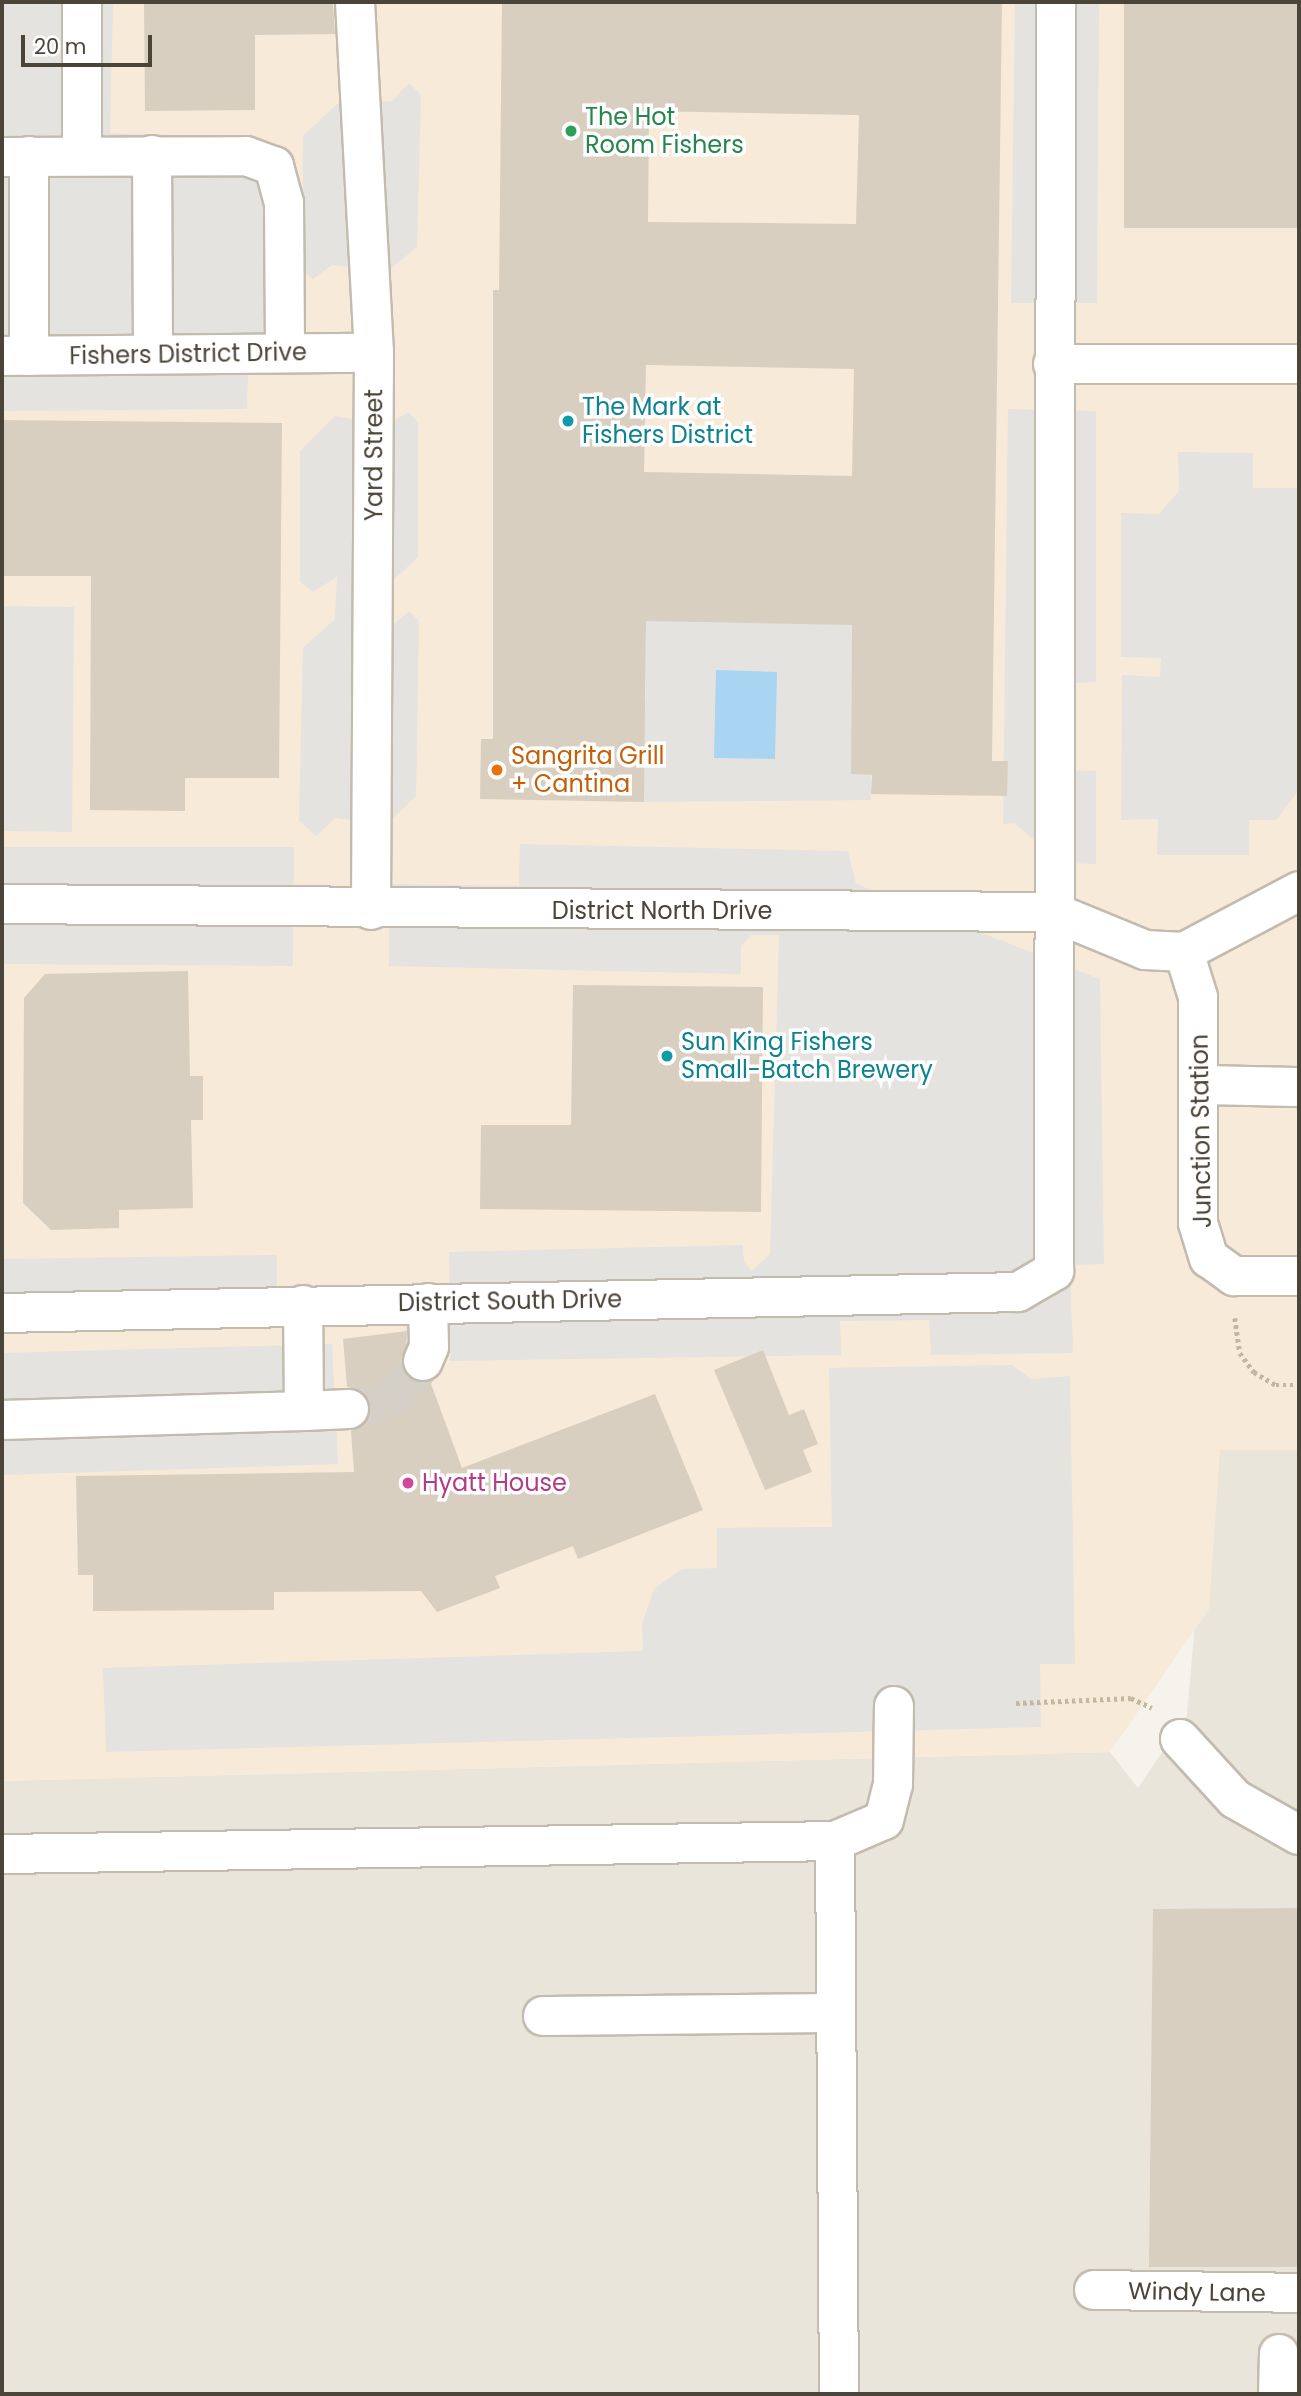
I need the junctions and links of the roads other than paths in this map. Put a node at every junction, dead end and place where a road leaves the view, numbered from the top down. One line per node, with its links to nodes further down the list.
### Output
1 (82, 2): 4 (street)
2 (355, 2): 8 (street, Yard Street)
3 (1056, 2): 11 (street)
4 (82, 155): 5 (street); 6 (street)
5 (152, 155): 7 (street); 9 (street)
6 (16, 156): 10 (street)
7 (285, 353): 8 (street, Fishers District Drive); 9 (street, Fishers District Drive)
8 (374, 353): 15 (street, Yard Street)
9 (153, 354): 10 (street, Fishers District Drive)
10 (16, 356)
11 (1053, 364): 12 (street); 16 (street)
12 (1299, 364)
13 (1299, 891): 17 (street)
14 (2, 904): 15 (street, District North Drive)
15 (371, 910): 16 (street, District North Drive)
16 (1053, 912): 17 (street, District North Drive); 21 (street, District South Drive)
17 (1184, 952): 18 (street, Junction Station)
18 (1199, 1085): 19 (street); 20 (street, Junction Station)
19 (1299, 1087)
20 (1299, 1276)
21 (428, 1303): 22 (street, District South Drive); 24 (street)
22 (303, 1306): 23 (street, District South Drive); 26 (street)
23 (2, 1313)
24 (423, 1361)
25 (349, 1409): 26 (street)
26 (304, 1411): 27 (street)
27 (2, 1420)
28 (894, 1706): 31 (street)
29 (1180, 1739): 30 (street)
30 (1299, 1835)
31 (835, 1840): 32 (street); 33 (street)
32 (2, 1854)
33 (836, 2013): 34 (street); 38 (street)
34 (543, 2015)
35 (1094, 2290): 36 (street, Windy Lane)
36 (1299, 2293)
37 (1279, 2354): 39 (street)
38 (839, 2394)
39 (1278, 2394)

